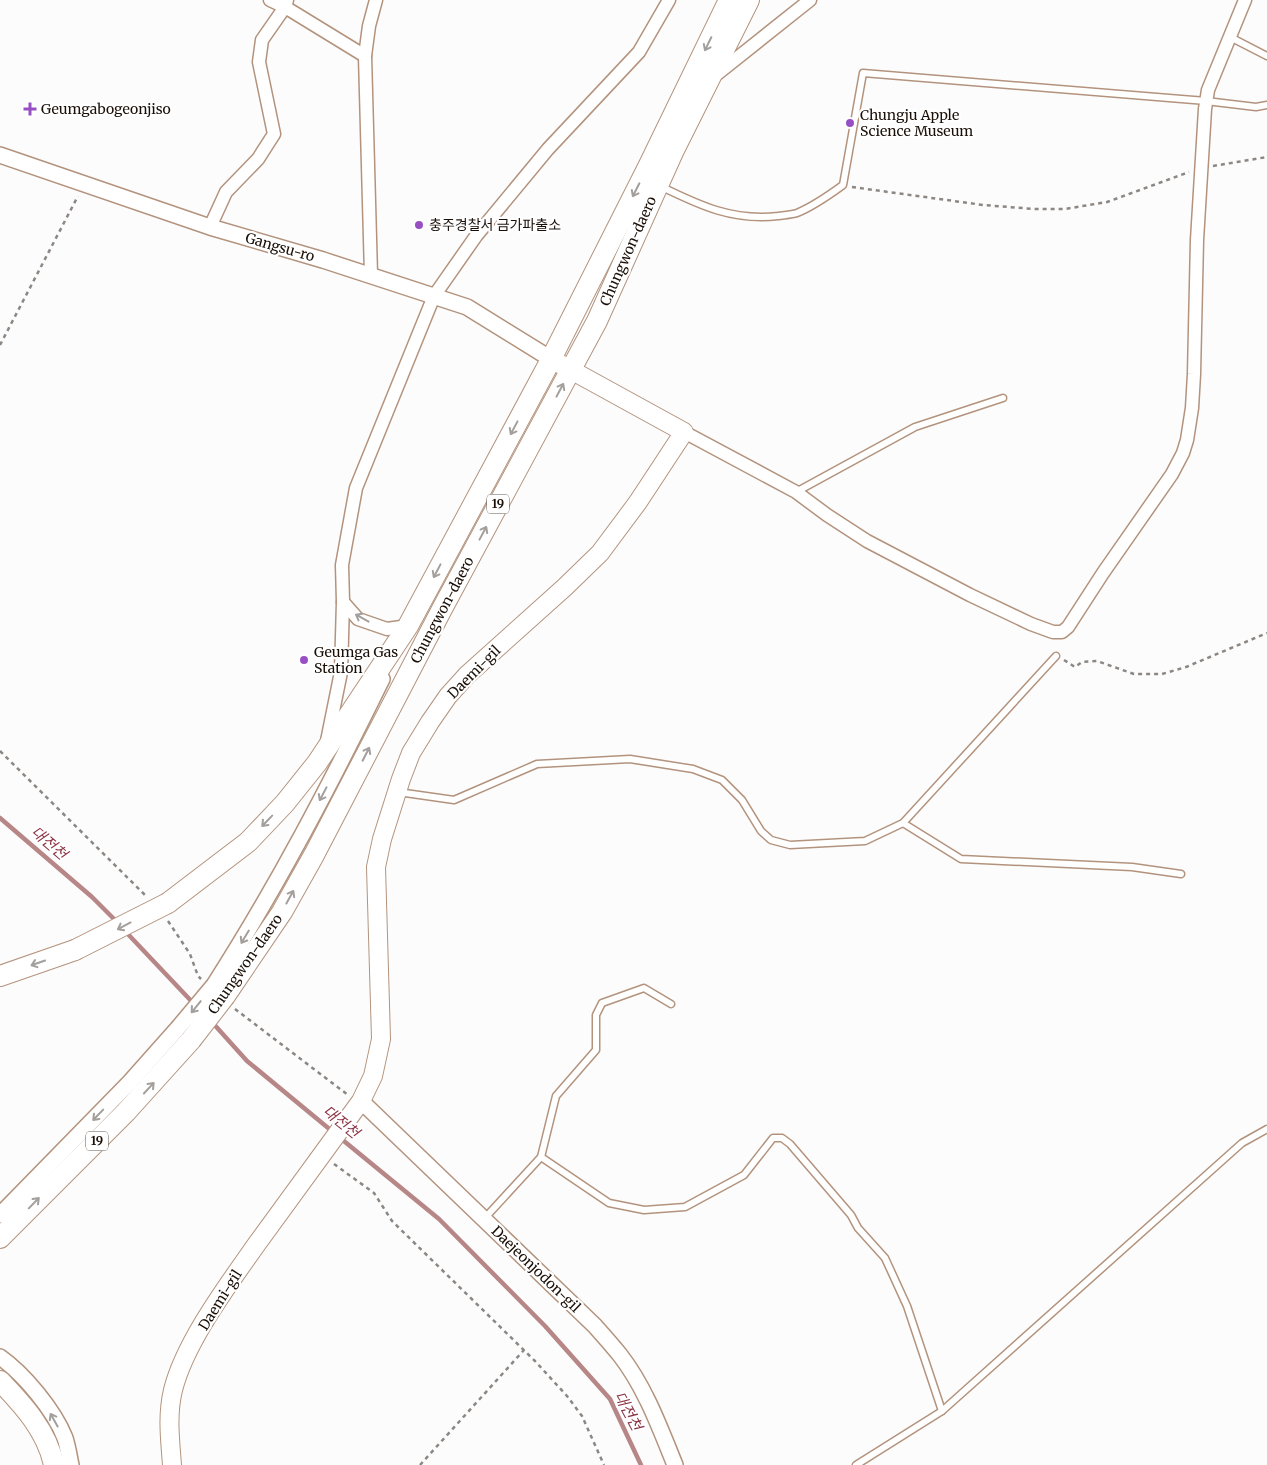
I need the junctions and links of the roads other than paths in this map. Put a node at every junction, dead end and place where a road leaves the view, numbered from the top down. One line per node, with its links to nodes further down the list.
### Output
1 (270, 0): 8 (street)
2 (376, 0): 10 (street)
3 (669, 0): 19 (street)
4 (729, 0): 20 (highway, Chungwon-daero / 19, one-way to 20)
5 (749, 0): 12 (highway, Chungwon-daero / 19)
6 (810, 0): 12 (street)
7 (1245, 0): 9 (street)
8 (286, 3): 10 (street); 17 (street)
9 (1230, 36): 11 (lane); 13 (street)
10 (365, 56): 18 (street)
11 (1267, 56)
12 (708, 82): 16 (highway, Chungwon-daero / 19)
13 (1206, 101): 14 (lane); 16 (lane); 24 (street)
14 (1267, 105)
15 (0, 156): 17 (street, Gangsu-ro)
16 (658, 185): 21 (highway, Chungwon-daero / 19)
17 (210, 227): 18 (street, Gangsu-ro)
18 (370, 275): 19 (street, Gangsu-ro)
19 (434, 296): 20 (street, Gangsu-ro); 25 (street)
20 (551, 359): 21 (main road); 26 (highway, Chungwon-daero / 19, one-way to 26)
21 (570, 369): 23 (main road); 33 (highway, Chungwon-daero / 19, one-way to 21)
22 (1003, 398): 24 (lane)
23 (684, 432): 24 (street); 29 (main road, Daemi-gil)
24 (796, 492)
25 (343, 602): 26 (street, one-way to 25); 28 (street)
26 (408, 626): 28 (highway, Chungwon-daero); 33 (street, one-way to 33)
27 (1056, 656): 30 (lane)
28 (325, 751): 32 (highway, Chungwon-daero, one-way to 32, bridge)
29 (397, 792): 30 (lane); 36 (main road, Daemi-gil)
30 (903, 823): 31 (lane)
31 (1181, 874)
32 (0, 976)
33 (218, 992): 35 (highway, Chungwon-daero / 19, bridge)
34 (672, 1004): 38 (lane)
35 (185, 1034): 39 (street, Chungwon-daero, one-way to 39); 41 (highway, Chungwon-daero / 19, one-way to 35)
36 (357, 1106): 40 (street, Daejeonjodon-gil); 47 (main road, Daemi-gil)
37 (1267, 1129): 44 (lane)
38 (541, 1157): 40 (lane); 44 (lane)
39 (0, 1215)
40 (484, 1219): 48 (street, Daejeonjodon-gil)
41 (0, 1238)
42 (0, 1357): 46 (street, one-way to 42)
43 (0, 1381): 45 (highway)
44 (942, 1411): 49 (lane)
45 (54, 1465)
46 (71, 1465)
47 (172, 1465)
48 (675, 1465)
49 (856, 1465)

